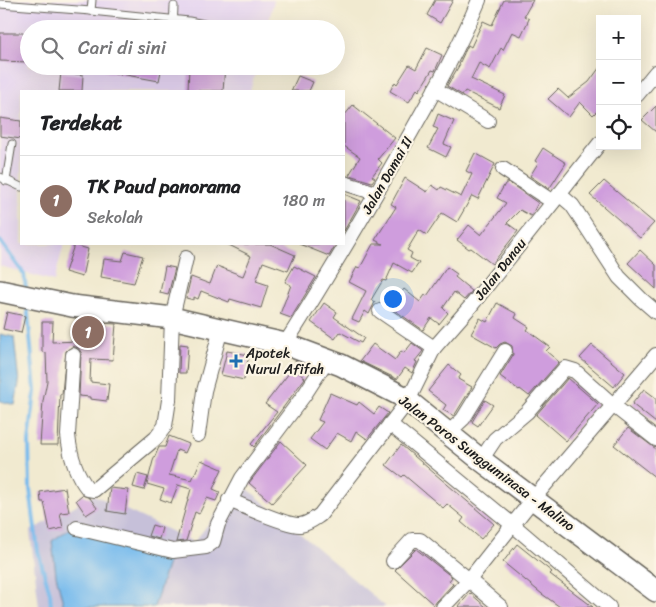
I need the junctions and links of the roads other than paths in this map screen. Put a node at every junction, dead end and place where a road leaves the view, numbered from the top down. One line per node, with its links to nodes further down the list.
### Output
1 (92, 0): 5 (lane)
2 (479, 0): 8 (street, Jalan Damai II)
3 (0, 4): 5 (lane)
4 (174, 6): 6 (lane)
5 (90, 11): 6 (lane)
6 (173, 20)
7 (656, 72): 9 (street)
8 (435, 89): 10 (street); 17 (street, Jalan Damai II)
9 (641, 90)
10 (488, 121)
11 (12, 144): 14 (lane)
12 (596, 148): 18 (street, Jalan Danau)
13 (503, 169): 18 (street)
14 (3, 179): 16 (lane)
15 (345, 183): 17 (street)
16 (20, 187)
17 (376, 193): 25 (street, Jalan Damai II)
18 (556, 198): 22 (street); 26 (street, Jalan Danau)
19 (186, 258): 23 (street)
20 (6, 293): 23 (main road, Jalan Poros Sungguminasa - Malino)
21 (380, 311): 26 (street)
22 (656, 312)
23 (172, 318): 24 (main road, Jalan Poros Sungguminasa - Malino); 28 (street)
24 (221, 328): 25 (main road, Jalan Poros Sungguminasa - Malino); 35 (street)
25 (285, 344): 30 (main road, Jalan Poros Sungguminasa - Malino)
26 (434, 348): 31 (street, Jalan Danau)
27 (505, 351): 34 (street)
28 (73, 355)
29 (656, 355): 32 (street)
30 (327, 360): 31 (main road, Jalan Poros Sungguminasa - Malino); 39 (street)
31 (408, 401): 33 (street, Jalan Danau); 34 (main road, Jalan Poros Sungguminasa - Malino)
32 (614, 406): 36 (street); 37 (street); 38 (street)
33 (390, 424): 39 (street, Jalan Danau); 40 (street)
34 (448, 433): 37 (main road, Jalan Poros Sungguminasa - Malino)
35 (198, 435)
36 (656, 439)
37 (481, 460): 38 (main road, Jalan Poros Sungguminasa - Malino)
38 (533, 499): 40 (street); 44 (main road, Jalan Poros Sungguminasa - Malino)
39 (229, 500): 41 (street)
40 (513, 525): 43 (street); 47 (street)
41 (77, 528)
42 (393, 561): 43 (street)
43 (469, 580): 45 (street); 46 (street)
44 (656, 592)
45 (443, 607)
46 (500, 607)
47 (609, 607)

